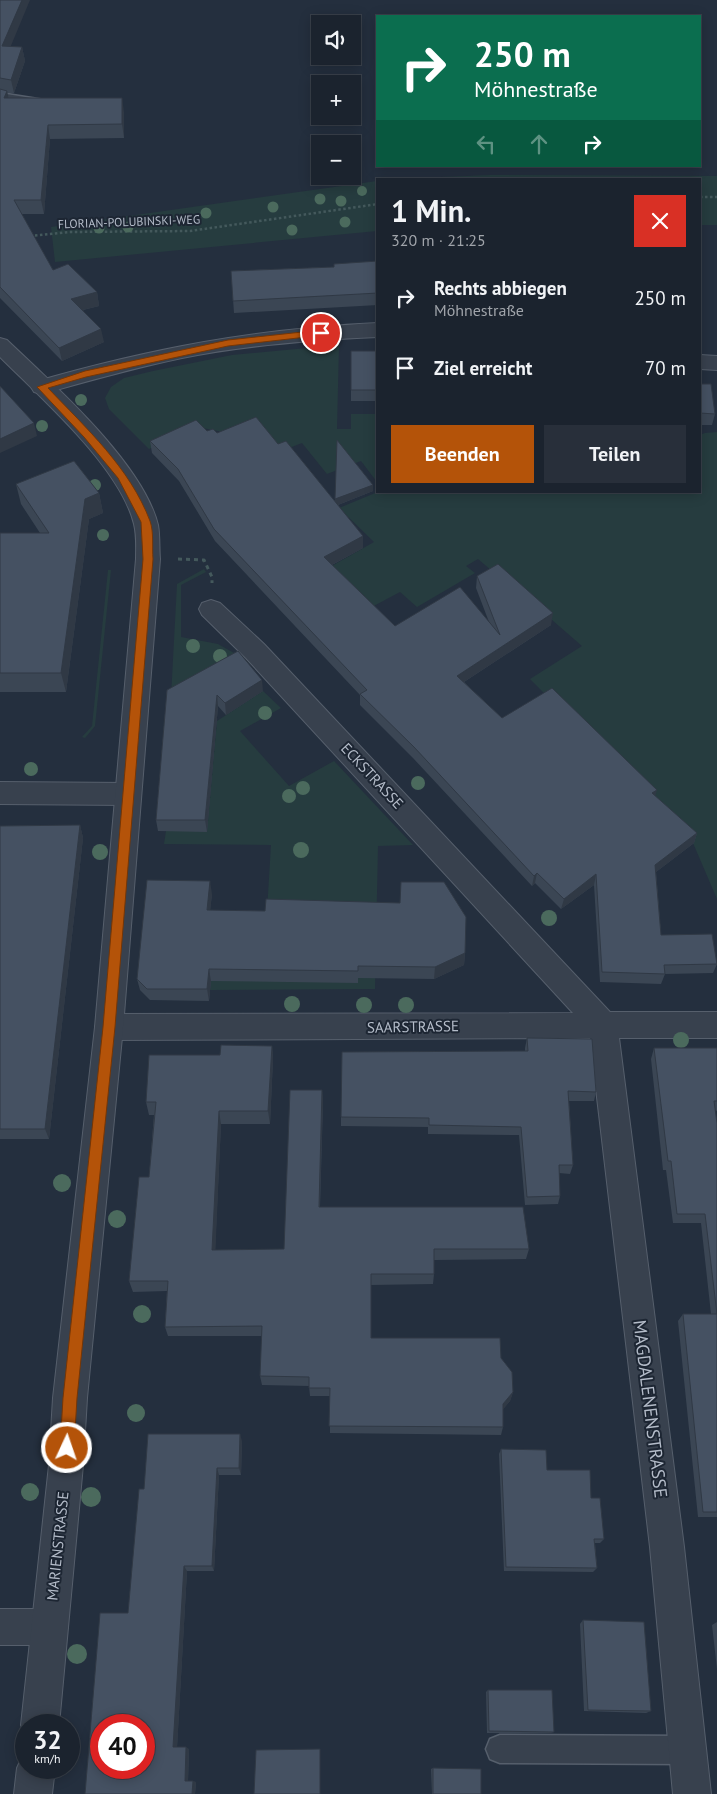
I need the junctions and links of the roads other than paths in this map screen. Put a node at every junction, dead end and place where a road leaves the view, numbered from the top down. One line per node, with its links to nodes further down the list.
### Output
1 (0, 97): 2 (lane)
2 (54, 104)
3 (376, 330): 7 (street)
4 (0, 345): 7 (street, MARIENSTRASSE)
5 (701, 362): 6 (street)
6 (717, 363)
7 (42, 387): 10 (street, MARIENSTRASSE)
8 (211, 608): 11 (street, ECKSTRASSE)
9 (0, 793): 10 (street)
10 (128, 794): 13 (street, MARIENSTRASSE)
11 (603, 1025): 12 (street, SAARSTRASSE); 13 (street, SAARSTRASSE); 18 (street, MAGDALENENSTRASSE)
12 (717, 1025)
13 (109, 1027): 15 (street, MARIENSTRASSE)
14 (0, 1626): 15 (street)
15 (50, 1627): 16 (street, MARIENSTRASSE)
16 (41, 1714)
17 (500, 1749): 18 (lane)
18 (687, 1750): 21 (street, MAGDALENENSTRASSE)
19 (35, 1779): 20 (street)
20 (33, 1794)
21 (692, 1794)

